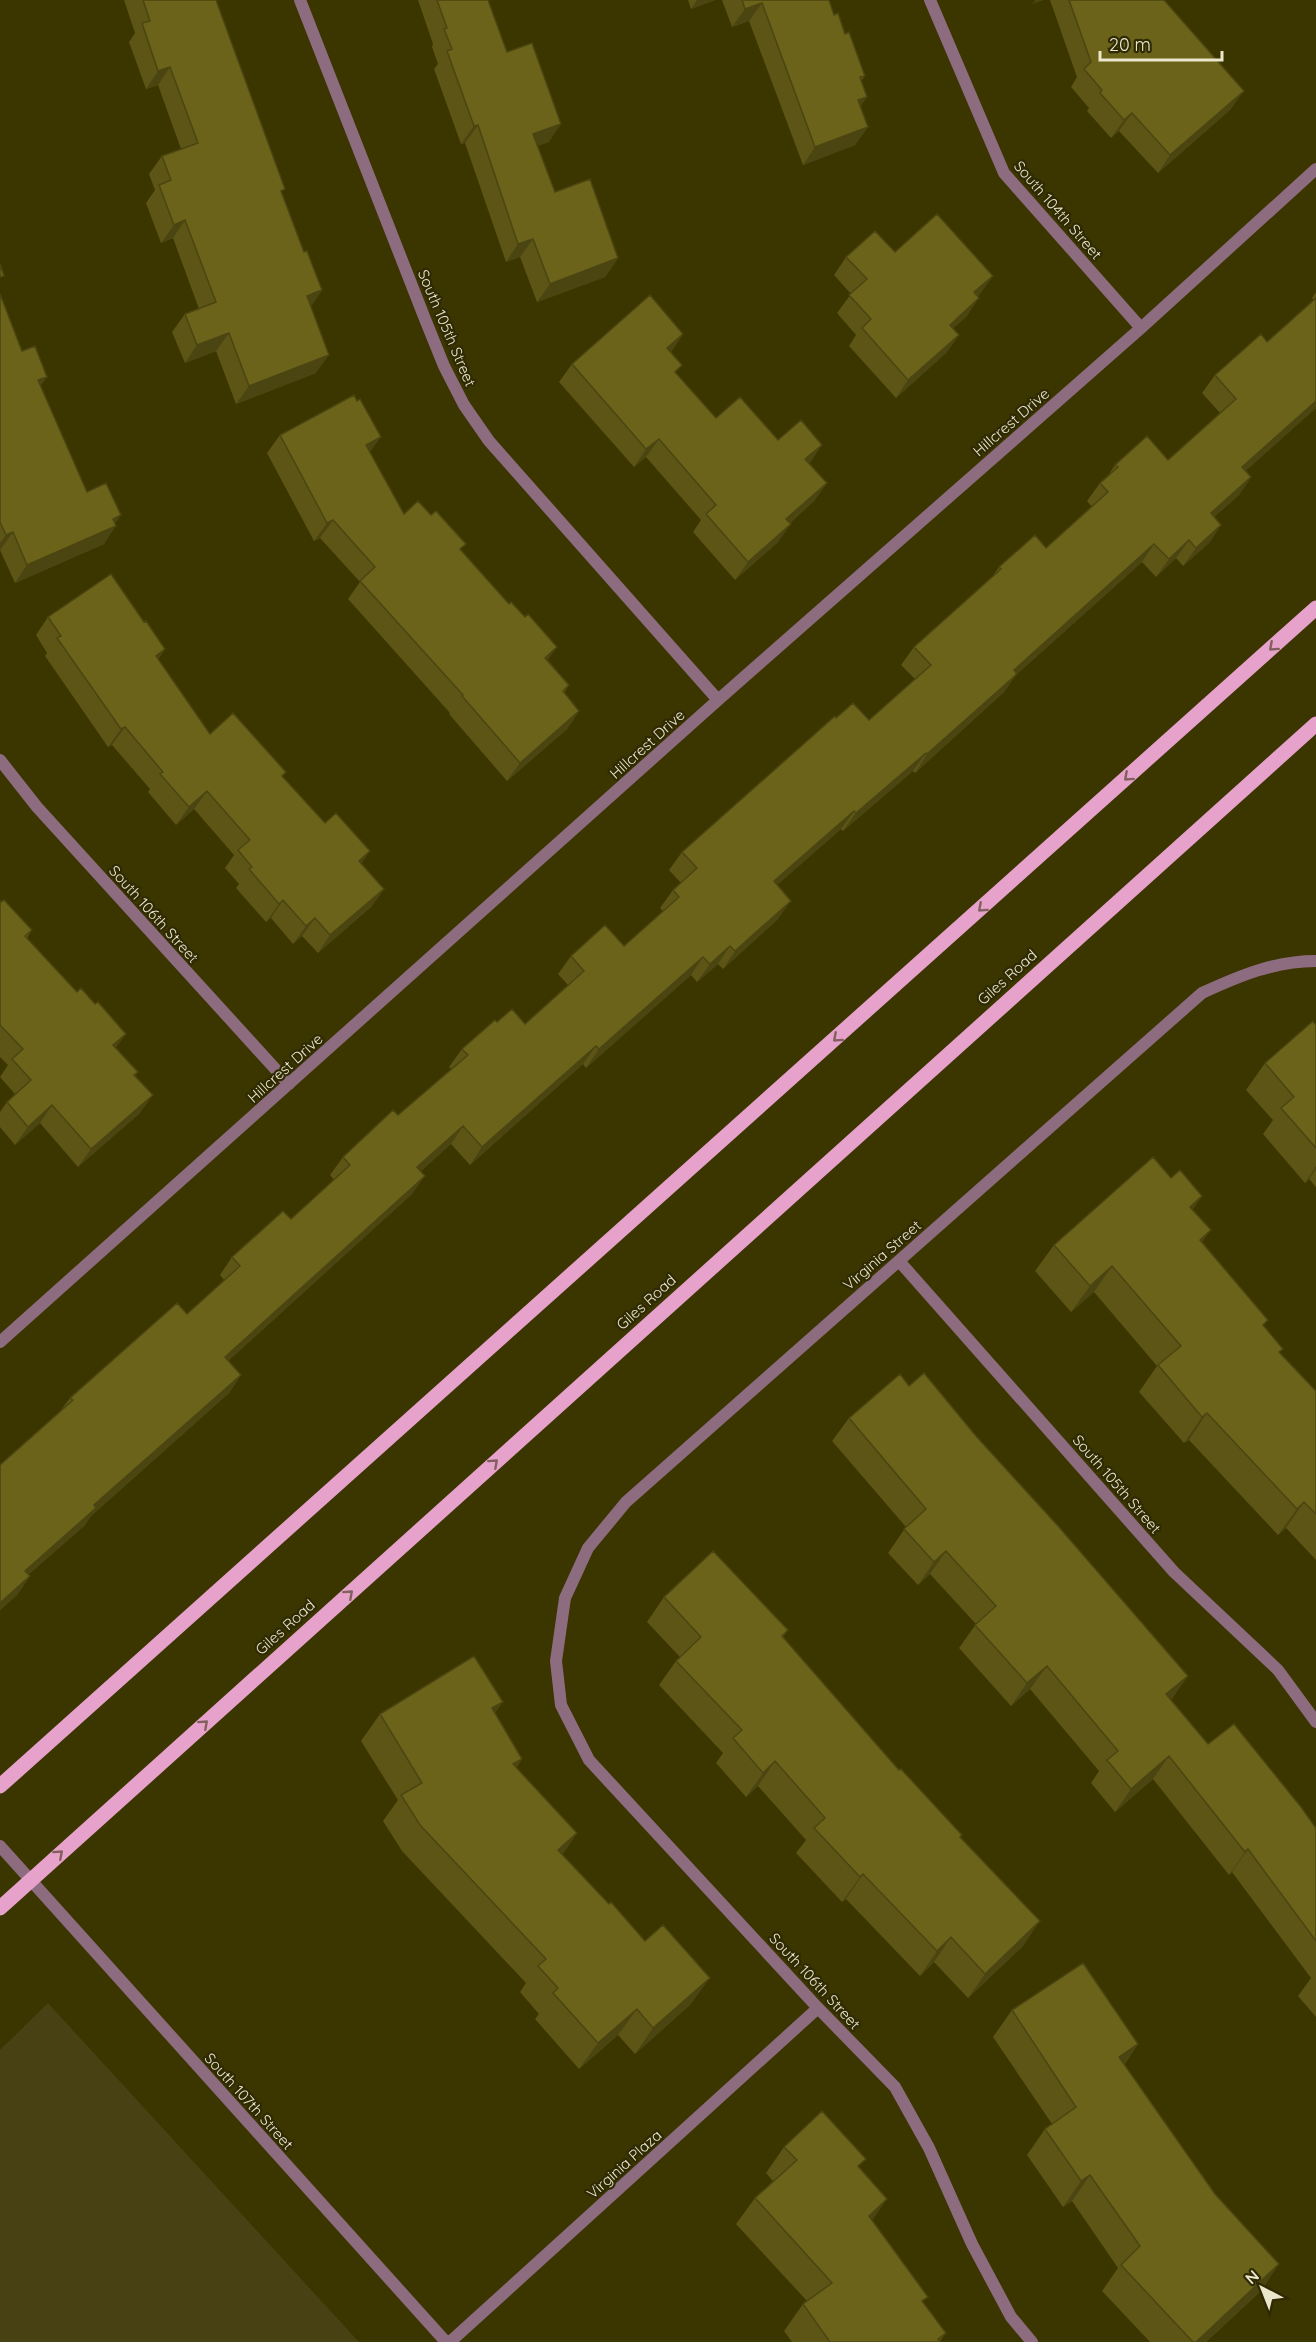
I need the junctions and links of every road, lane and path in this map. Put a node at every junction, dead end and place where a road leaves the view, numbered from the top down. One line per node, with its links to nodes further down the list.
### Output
1 (300, 0): 6 (street, South 105th Street)
2 (930, 0): 4 (street, South 104th Street)
3 (1316, 169): 4 (street, Hillcrest Drive)
4 (1141, 328): 6 (street, Hillcrest Drive)
5 (1316, 608): 15 (main road, one-way to 15)
6 (718, 700): 10 (street, Hillcrest Drive)
7 (1316, 724): 17 (main road, Giles Road, one-way to 7)
8 (0, 760): 10 (street, South 106th Street)
9 (1316, 961): 11 (street, Virginia Street)
10 (290, 1084): 12 (street, Hillcrest Drive)
11 (899, 1261): 13 (street, Virginia Street); 14 (street, South 105th Street)
12 (0, 1342)
13 (556, 1660): 19 (street, South 106th Street)
14 (1316, 1722)
15 (0, 1786)
16 (0, 1846): 17 (street, South 107th Street)
17 (31, 1880): 18 (main road, Giles Road); 20 (street, South 107th Street)
18 (0, 1908)
19 (818, 2008): 20 (street, Virginia Plaza); 21 (street, South 106th Street)
20 (448, 2342)
21 (1032, 2342)

